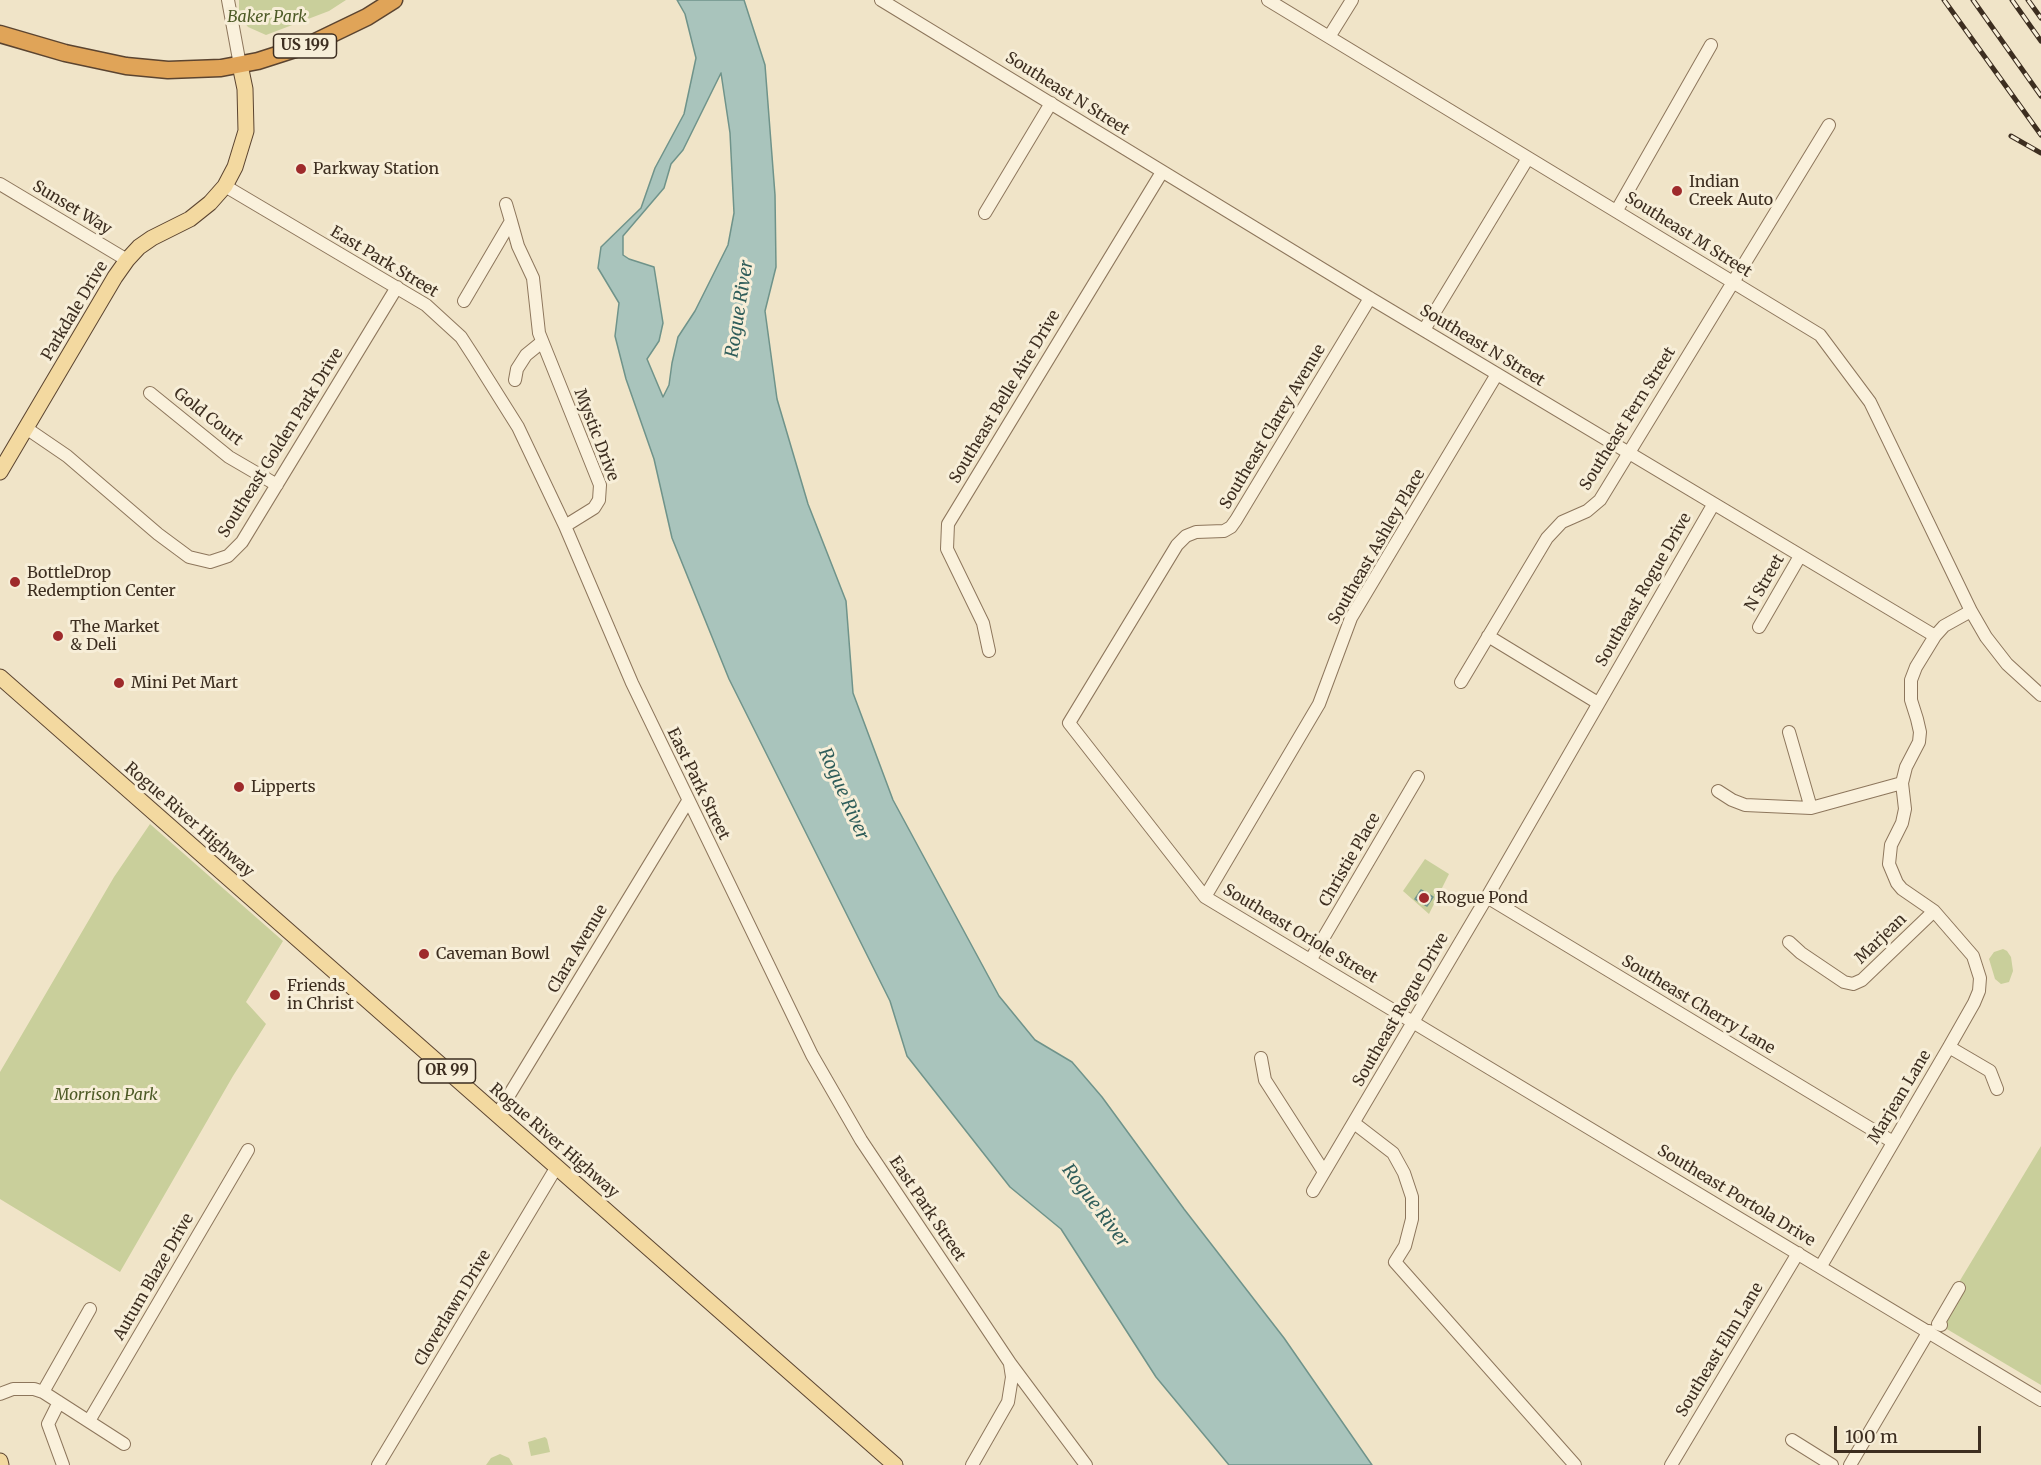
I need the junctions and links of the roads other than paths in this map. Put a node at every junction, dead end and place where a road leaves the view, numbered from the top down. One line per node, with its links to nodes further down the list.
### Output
1 (228, 0): 9 (street)
2 (394, 0): 9 (highway, US 199)
3 (881, 0): 10 (street, Southeast N Street)
4 (1268, 0): 7 (street, Southeast M Street)
5 (1352, 0): 7 (street)
6 (0, 34): 9 (highway, US 199)
7 (1329, 37): 12 (street, Southeast M Street)
8 (1711, 45): 17 (street)
9 (240, 65): 15 (main road, Parkdale Drive)
10 (1051, 103): 13 (street, Southeast N Street); 18 (street)
11 (1829, 125): 21 (street, Southeast Fern Street)
12 (1528, 158): 17 (street, Southeast M Street); 25 (street)
13 (1162, 172): 23 (street, Southeast N Street); 41 (street, Southeast Belle Aire Drive)
14 (0, 184): 20 (street, Sunset Way)
15 (225, 186): 20 (main road, Parkdale Drive); 22 (street, East Park Street)
16 (506, 204): 19 (street, Mystic Drive)
17 (1617, 210): 21 (street, Southeast M Street)
18 (985, 213)
19 (511, 221): 24 (street); 26 (street, Mystic Drive)
20 (127, 260): 30 (main road, Parkdale Drive)
21 (1732, 282): 31 (street, Southeast Fern Street); 37 (street, Southeast M Street)
22 (397, 287): 33 (street, Southeast Golden Park Drive); 35 (street, East Park Street)
23 (1370, 298): 25 (street, Southeast N Street); 46 (street, Southeast Clarey Avenue)
24 (464, 301)
25 (1424, 330): 27 (street, Southeast N Street)
26 (540, 337): 28 (street); 35 (street, Mystic Drive)
27 (1497, 374): 31 (street, Southeast N Street); 53 (street, Southeast Ashley Place)
28 (515, 380)
29 (150, 393): 33 (street, Gold Court)
30 (26, 428): 32 (main road, Parkdale Drive); 33 (street, Southeast Golden Park Drive)
31 (1627, 453): 34 (street, Southeast N Street); 39 (street, Southeast Fern Street)
32 (0, 472)
33 (277, 485)
34 (1713, 505): 36 (street, Southeast N Street); 45 (street, Southeast Rogue Drive)
35 (565, 526): 51 (street, East Park Street)
36 (1800, 556): 38 (street, N Street); 40 (street, Southeast N Street)
37 (1971, 611): 40 (street); 44 (street)
38 (1759, 627)
39 (1488, 636): 43 (street, Southeast Fern Street); 45 (street)
40 (1935, 636): 49 (street)
41 (989, 651)
42 (0, 677): 62 (main road, Rogue River Highway / OR 99)
43 (1461, 682)
44 (2041, 695)
45 (1598, 703): 54 (street, Southeast Rogue Drive)
46 (1069, 723): 53 (street, Southeast Oriole Street)
47 (1788, 732): 52 (street)
48 (1418, 777): 57 (street, Christie Place)
49 (1902, 783): 52 (street); 55 (street, Marjean Lane)
50 (1718, 791): 52 (street)
51 (688, 801): 62 (street, Clara Avenue); 75 (street, East Park Street)
52 (1811, 808)
53 (1204, 897): 57 (street, Southeast Oriole Street)
54 (1486, 897): 58 (street, Southeast Rogue Drive); 64 (street, Southeast Cherry Lane)
55 (1934, 911): 56 (street, Marjean); 59 (street, Marjean Lane)
56 (1789, 942)
57 (1311, 959): 58 (street, Southeast Oriole Street)
58 (1413, 1021): 63 (street, Southeast Rogue Drive); 69 (street, Southeast Portola Drive)
59 (1949, 1047): 61 (street); 64 (street, Marjean Lane)
60 (1261, 1058): 67 (street)
61 (1997, 1089)
62 (497, 1115): 66 (main road, Rogue River Highway / OR 99)
63 (1354, 1123): 67 (street, Southeast Rogue Drive); 88 (street)
64 (1893, 1142): 70 (street, Marjean Lane)
65 (248, 1150): 80 (street, Autum Blaze Drive)
66 (556, 1167): 84 (street, Cloverlawn Drive); 85 (main road, Rogue River Highway / OR 99)
67 (1323, 1172): 68 (street, Southeast Rogue Drive)
68 (1313, 1191)
69 (1798, 1253): 70 (street, Southeast Portola Drive); 89 (street, Southeast Elm Lane)
70 (1821, 1266): 74 (street, Southeast Portola Drive)
71 (1959, 1288): 73 (street)
72 (90, 1309): 76 (street)
73 (1941, 1325)
74 (1929, 1331): 78 (street, Southeast Portola Drive); 91 (street)
75 (1010, 1363): 86 (street); 87 (street, East Park Street)
76 (43, 1392): 77 (street); 79 (street)
77 (0, 1394)
78 (2041, 1400)
79 (59, 1402): 80 (street); 83 (street)
80 (89, 1421): 82 (street)
81 (1792, 1440): 90 (street)
82 (124, 1444)
83 (63, 1465)
84 (378, 1465)
85 (895, 1465)
86 (972, 1465)
87 (1086, 1465)
88 (1575, 1465)
89 (1671, 1465)
90 (1832, 1465)
91 (1850, 1465)

